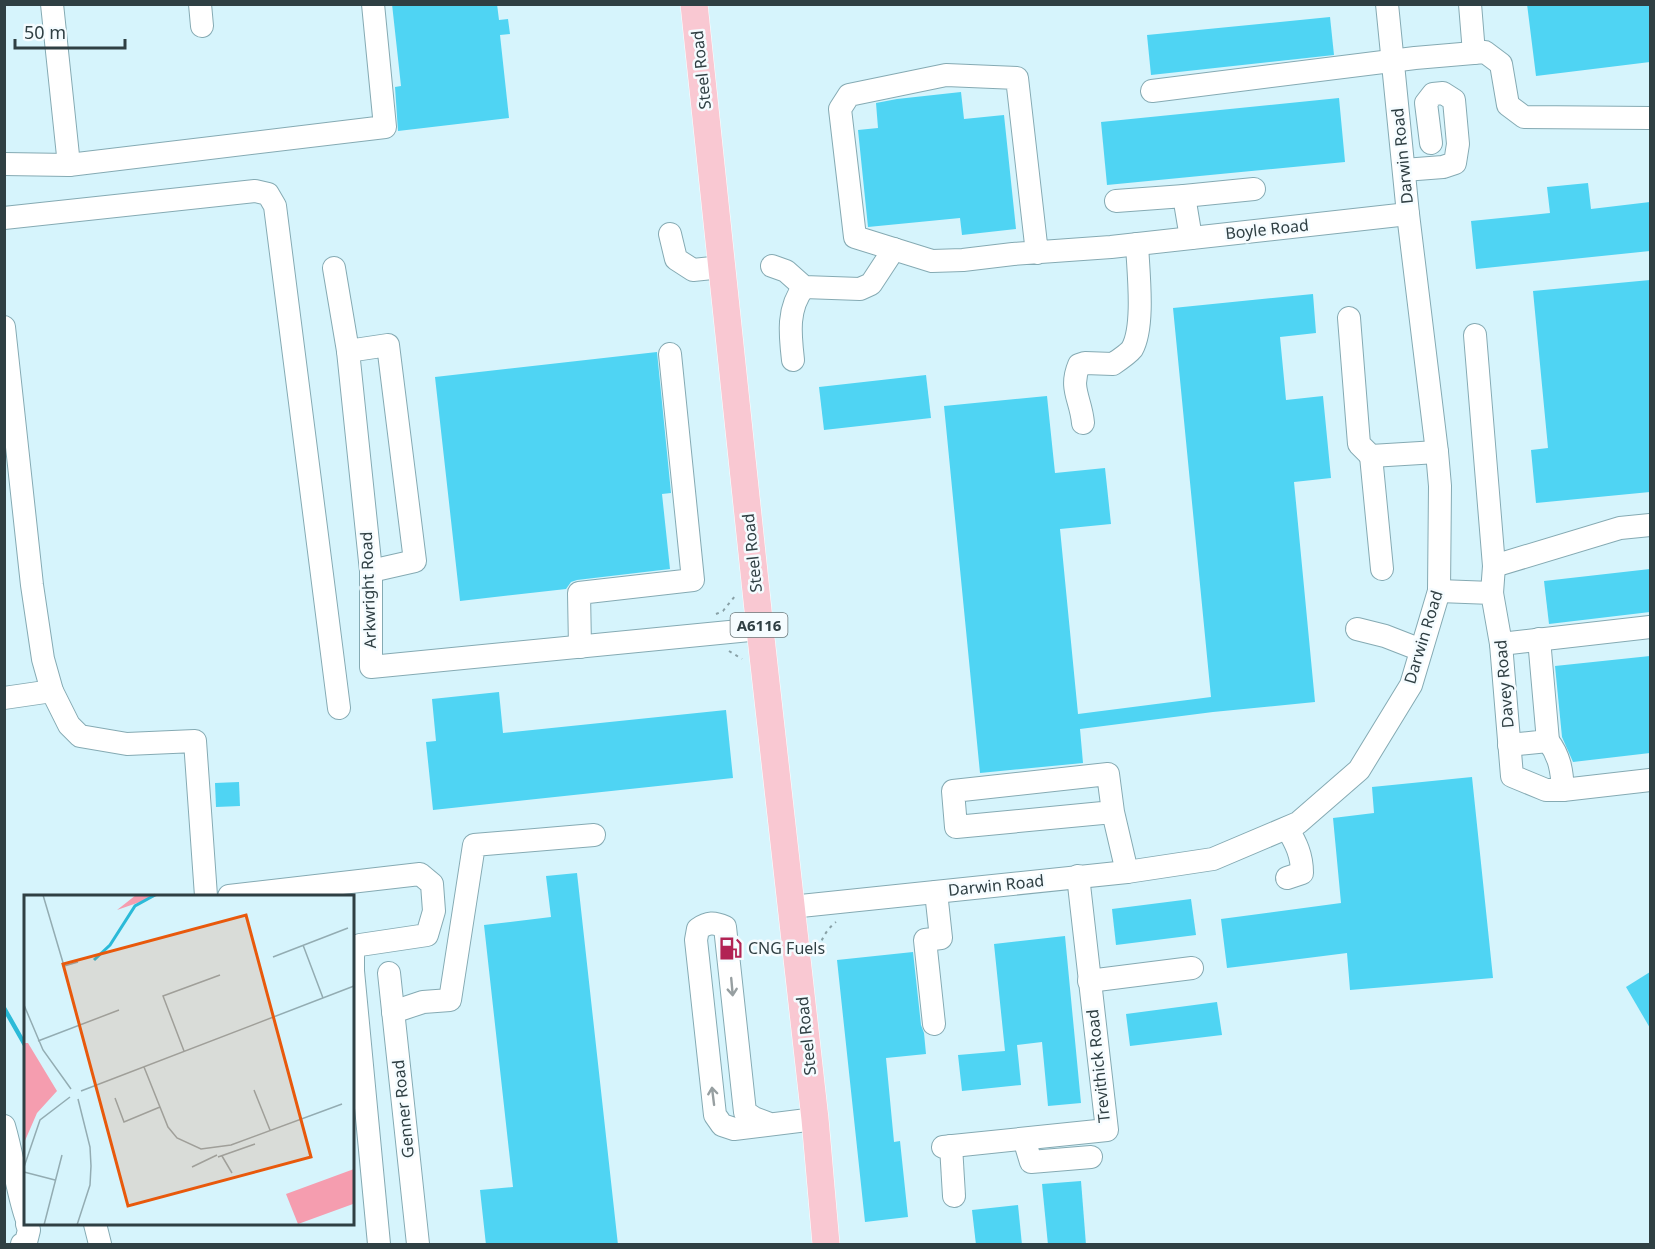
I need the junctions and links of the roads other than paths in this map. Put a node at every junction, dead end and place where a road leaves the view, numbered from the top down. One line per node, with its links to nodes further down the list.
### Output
1 (52, 4): 12 (street)
2 (374, 4): 12 (street)
3 (694, 4): 25 (main road, Steel Road / A6116)
4 (1387, 4): 7 (street, Darwin Road)
5 (1470, 4): 6 (street)
6 (1474, 53): 7 (street); 9 (street)
7 (1391, 60): 8 (street); 13 (street, Darwin Road)
8 (1152, 91)
9 (1650, 118)
10 (1431, 143): 13 (street)
11 (4, 164): 12 (street)
12 (69, 165)
13 (1404, 170): 17 (street, Darwin Road)
14 (1254, 189): 15 (street)
15 (1184, 196): 16 (street); 20 (street)
16 (1116, 201)
17 (1408, 214): 20 (street, Boyle Road); 35 (street, Darwin Road)
18 (4, 218): 52 (street)
19 (670, 234): 25 (street)
20 (1191, 238): 21 (street, Boyle Road)
21 (1132, 244): 23 (street, Boyle Road); 34 (street)
22 (894, 249): 23 (street, Boyle Road); 23 (street, Boyle Road); 27 (street)
23 (1037, 253)
24 (772, 266): 27 (street)
25 (722, 267): 44 (main road, Steel Road / A6116)
26 (334, 268): 31 (street, Arkwright Road)
27 (804, 287): 33 (street)
28 (1349, 318): 36 (street)
29 (4, 327): 50 (street)
30 (1475, 336): 38 (street, Davey Road)
31 (348, 351): 40 (street, Arkwright Road); 40 (street)
32 (670, 354): 48 (street)
33 (793, 360)
34 (1083, 423)
35 (1437, 452): 36 (street); 41 (street, Darwin Road)
36 (1371, 456): 39 (street)
37 (1650, 525): 38 (street)
38 (1494, 566): 42 (street, Davey Road)
39 (1382, 569)
40 (371, 571): 48 (street, Arkwright Road)
41 (1439, 591): 42 (street); 49 (street, Darwin Road)
42 (1492, 593): 47 (street, Davey Road)
43 (1650, 627): 46 (street)
44 (760, 629): 48 (street, Arkwright Road); 66 (main road, Steel Road / A6116)
45 (1357, 629): 49 (street)
46 (1539, 639): 47 (street); 53 (street)
47 (1501, 644): 54 (street, Davey Road)
48 (580, 647)
49 (1421, 650): 58 (street, Darwin Road)
50 (52, 691): 51 (street); 64 (street)
51 (4, 698)
52 (339, 708)
53 (1548, 741): 54 (street); 56 (street)
54 (1509, 745): 56 (street, Davey Road)
55 (1650, 780): 56 (street)
56 (1563, 790)
57 (1113, 812): 57 (street); 60 (street)
58 (1287, 828): 60 (street, Darwin Road); 62 (street)
59 (594, 835): 72 (street)
60 (1127, 872): 61 (street, Darwin Road)
61 (1078, 876): 63 (street, Darwin Road); 70 (street, Trevithick Road)
62 (1287, 878)
63 (936, 892): 66 (street, Darwin Road); 73 (street)
64 (206, 895)
65 (246, 895): 67 (street)
66 (791, 907): 74 (main road, Steel Road / A6116)
67 (354, 948)
68 (1192, 968): 70 (street)
69 (389, 973): 72 (street, Genner Road)
70 (1089, 981): 77 (street, Trevithick Road)
71 (354, 987): 86 (street)
72 (393, 1012): 87 (street, Genner Road)
73 (934, 1024)
74 (815, 1119): 75 (street); 88 (main road, Steel Road / A6116)
75 (770, 1124): 75 (street, one-way to 75)
76 (4, 1126): 80 (street)
77 (1024, 1139): 78 (street); 79 (street, Trevithick Road)
78 (1091, 1157)
79 (954, 1196)
80 (12, 1198): 81 (street)
81 (24, 1214)
82 (27, 1225): 84 (street)
83 (95, 1225): 85 (street)
84 (22, 1245)
85 (100, 1245)
86 (379, 1245)
87 (418, 1245)
88 (826, 1245)

